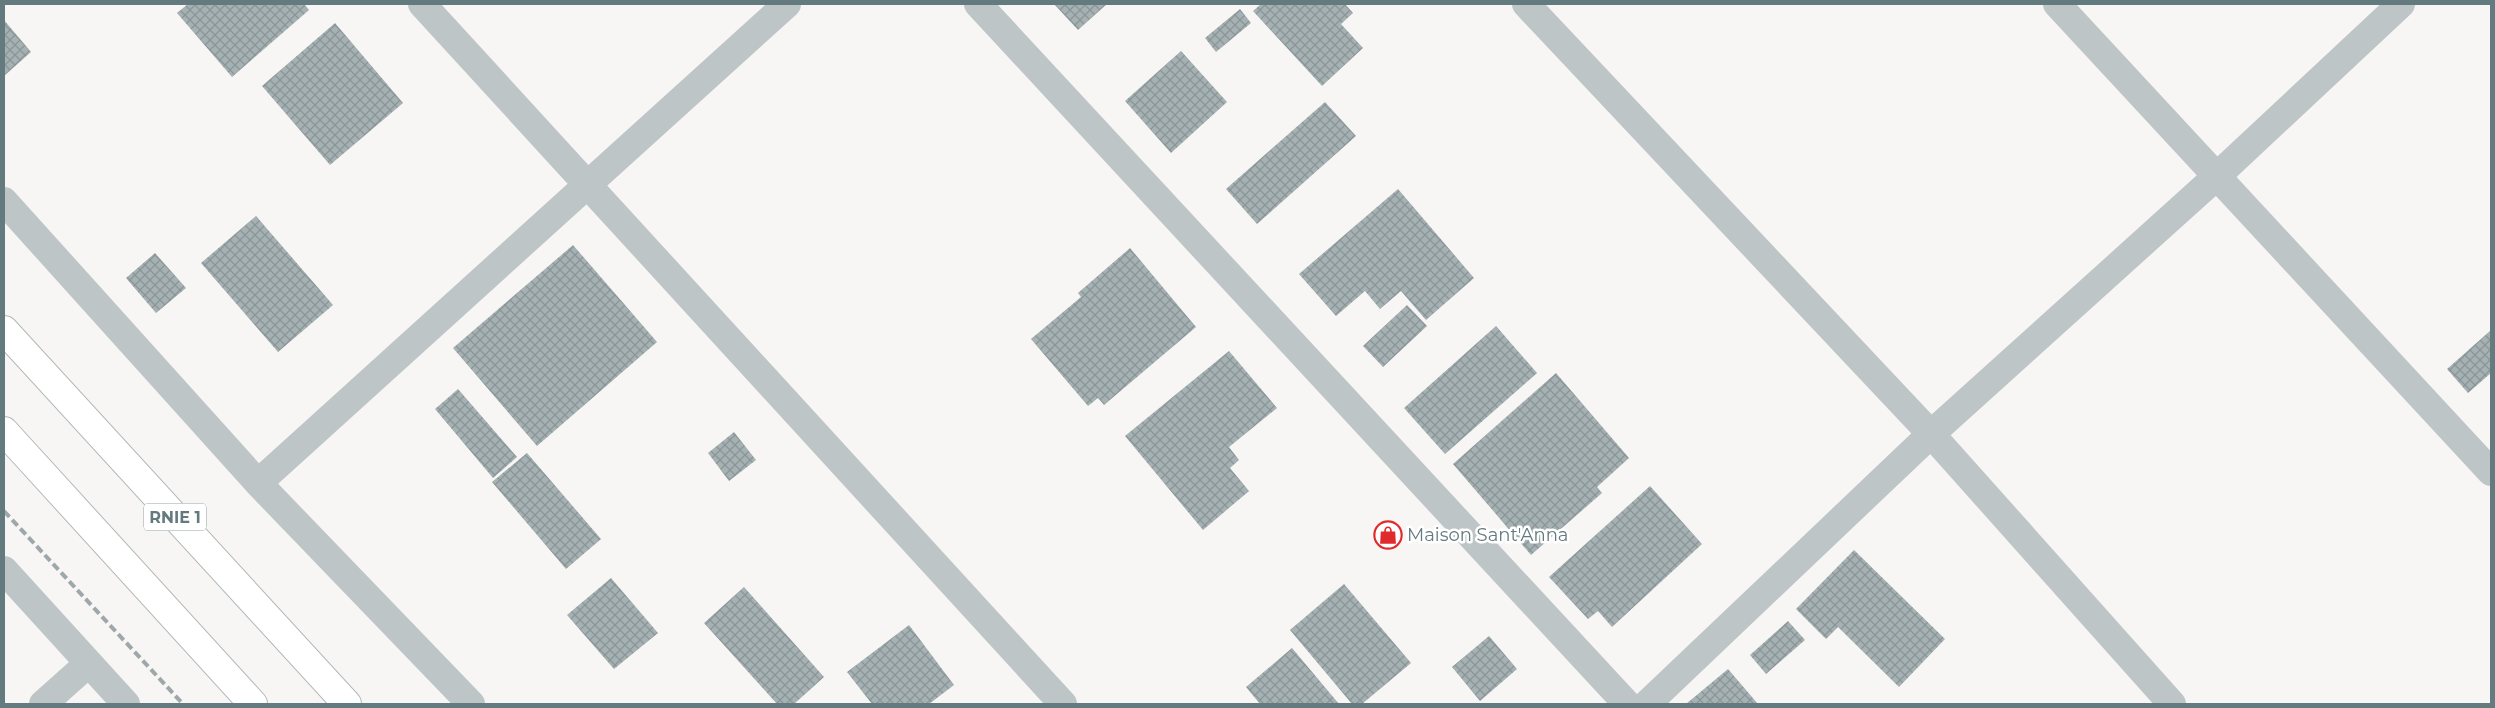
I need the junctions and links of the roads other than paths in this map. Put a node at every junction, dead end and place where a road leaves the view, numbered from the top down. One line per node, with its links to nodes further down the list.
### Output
1 (422, 4): 8 (street)
2 (787, 4): 8 (street)
3 (978, 4): 23 (street)
4 (1526, 4): 12 (street)
5 (2058, 4): 7 (street)
6 (2401, 4): 7 (street)
7 (2217, 176): 12 (street); 13 (street)
8 (589, 184): 14 (street); 22 (street)
9 (4, 201): 14 (street)
10 (4, 330): 20 (highway, RNIE 1)
11 (4, 431): 19 (highway)
12 (1931, 434): 24 (street); 25 (street)
13 (2491, 472)
14 (258, 483): 21 (street)
15 (4, 570): 16 (street)
16 (89, 663): 17 (street); 18 (street)
17 (44, 704)
18 (126, 704)
19 (253, 704)
20 (347, 704)
21 (472, 704)
22 (1063, 704)
23 (1627, 704)
24 (1647, 704)
25 (2172, 704)

